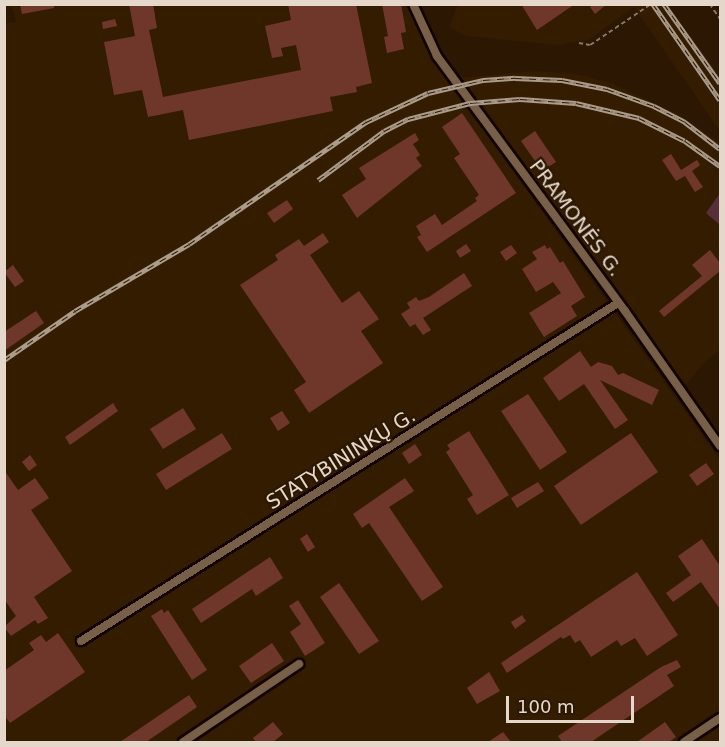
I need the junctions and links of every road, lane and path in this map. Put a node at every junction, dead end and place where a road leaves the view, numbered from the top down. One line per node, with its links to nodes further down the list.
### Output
1 (413, 4): 6 (street, PRAMONĖS G.)
2 (651, 4): 5 (path)
3 (710, 4): 4 (path)
4 (720, 19)
5 (579, 43)
6 (618, 303): 7 (street, PRAMONĖS G.); 8 (street, STATYBININKŲ G.)
7 (720, 446)
8 (81, 641)
9 (298, 664): 11 (street)
10 (720, 718): 12 (street)
11 (183, 742)
12 (684, 742)

